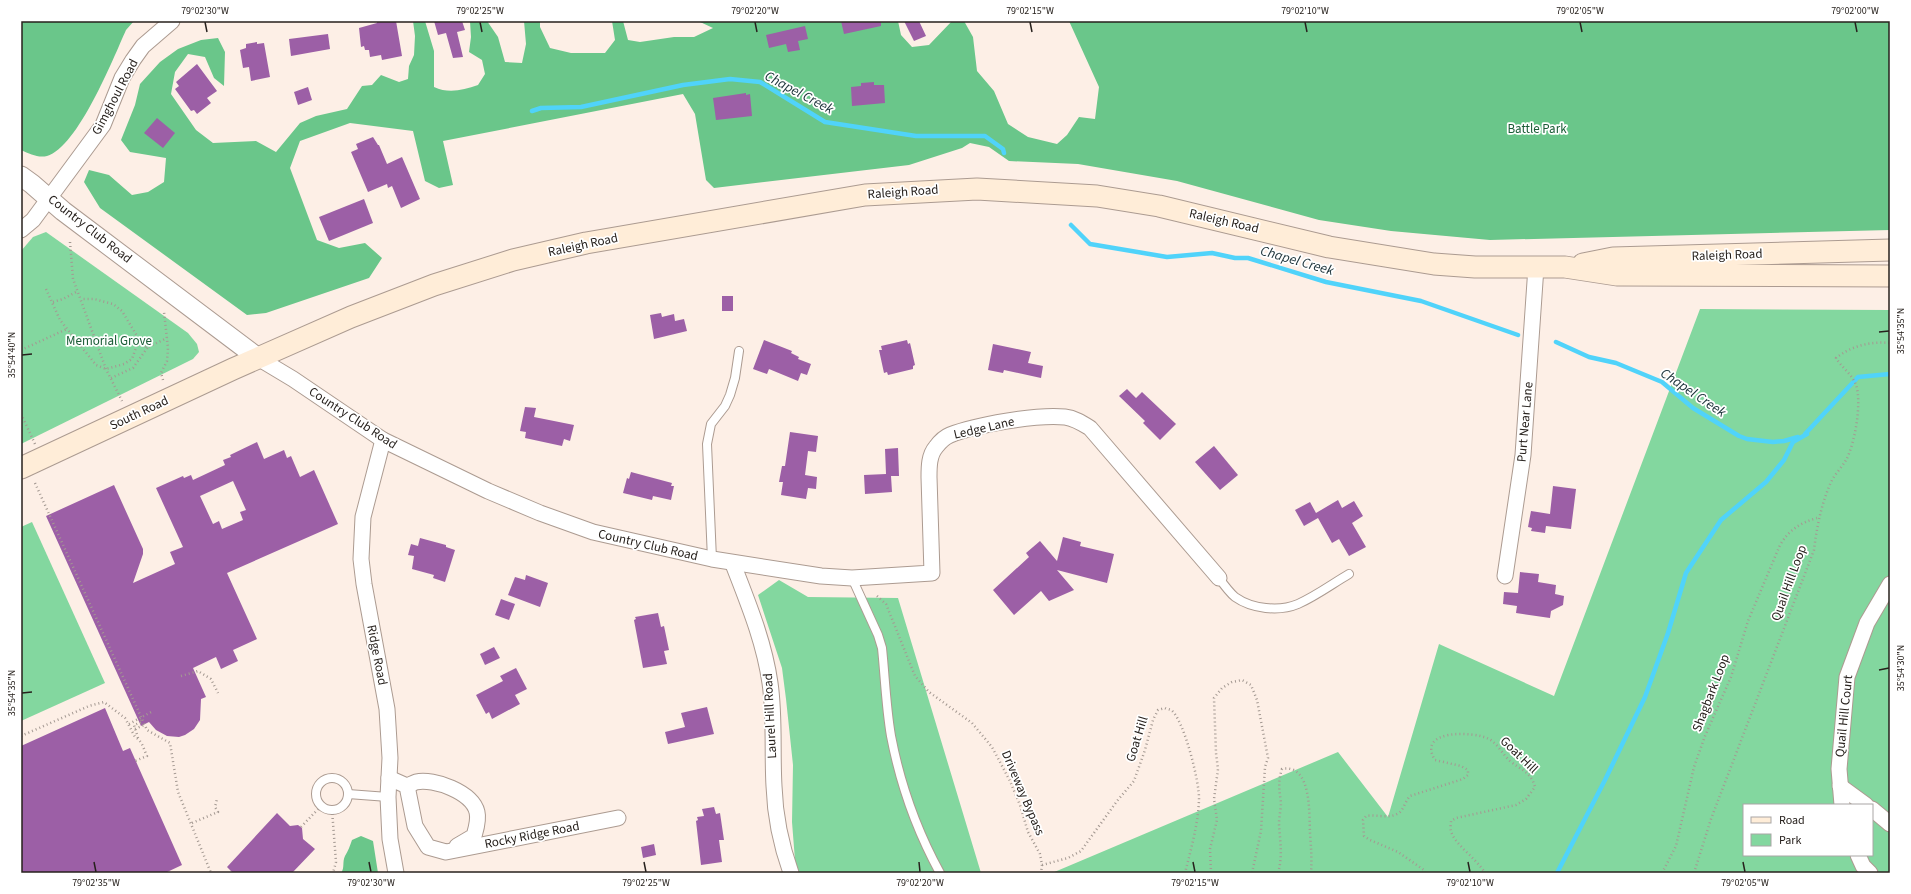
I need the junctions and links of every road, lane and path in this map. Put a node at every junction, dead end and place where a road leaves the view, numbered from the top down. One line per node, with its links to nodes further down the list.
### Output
1 (172, 21): 3 (street, Gimghoul Road)
2 (21, 176): 3 (street, Country Club Road)
3 (49, 197): 4 (street, Gimghoul Road); 22 (street, Country Club Road)
4 (21, 230)
5 (70, 242): 11 (path)
6 (1890, 250): 8 (main road, Raleigh Road)
7 (1536, 267): 8 (main road, Raleigh Road); 22 (main road, Raleigh Road); 35 (street, Purt Near Lane)
8 (1565, 267): 9 (main road, Raleigh Road)
9 (1890, 276)
10 (46, 289): 13 (path)
11 (78, 291): 12 (path); 13 (path)
12 (81, 299): 18 (path); 23 (path)
13 (53, 302): 15 (path)
14 (164, 312): 16 (path)
15 (67, 329): 20 (path); 23 (path)
16 (167, 338): 19 (path); 25 (path)
17 (1890, 343): 31 (path, Quail Hill Loop)
18 (137, 346): 19 (path); 23 (path)
19 (148, 347): 24 (path)
20 (21, 350)
21 (739, 351): 32 (lane)
22 (258, 358): 28 (street, Country Club Road); 29 (main road, South Road)
23 (106, 369): 24 (path)
24 (111, 378): 26 (path)
25 (163, 380)
26 (122, 401)
27 (21, 414): 29 (path)
28 (383, 440): 32 (street, Country Club Road); 50 (street, Ridge Road)
29 (42, 459): 30 (main road, South Road)
30 (28, 476): 43 (path)
31 (1817, 518): 81 (path, Shagbark Loop); 82 (path, Quail Hill Loop)
32 (712, 559): 33 (street, Country Club Road)
33 (733, 564): 36 (street, Ledge Lane); 71 (street, Laurel Hill Road)
34 (1349, 574): 37 (lane)
35 (1505, 576)
36 (852, 578): 37 (street, Ledge Lane); 72 (lane)
37 (1219, 578)
38 (1890, 584): 52 (street, Quail Hill Court)
39 (877, 596): 67 (path, Driveway Bypass)
40 (181, 676): 41 (path)
41 (218, 693)
42 (153, 711): 43 (path)
43 (140, 718): 44 (path); 45 (path); 46 (path)
44 (129, 724): 47 (path); 48 (path)
45 (144, 725): 46 (path); 62 (path)
46 (135, 729): 48 (path)
47 (21, 736)
48 (138, 738): 49 (path)
49 (136, 761)
50 (389, 778): 51 (street); 54 (street, Ridge Road)
51 (407, 786): 65 (street, Rocky Ridge Road); 65 (street, Rocky Ridge Road)
52 (1840, 786): 56 (street, Quail Hill Court); 57 (street)
53 (348, 794): 54 (lane); 58 (lane); 59 (lane)
54 (388, 797): 70 (street, Ridge Road)
55 (217, 799): 62 (path)
56 (1842, 804)
57 (1868, 804)
58 (322, 806): 59 (lane); 64 (path)
59 (332, 810): 69 (path)
60 (1877, 810): 63 (street)
61 (618, 818): 65 (street, Rocky Ridge Road)
62 (192, 823): 68 (path)
63 (1890, 824)
64 (301, 827)
65 (446, 852)
66 (1858, 856): 83 (street)
67 (1042, 864): 73 (path, Driveway Bypass); 74 (path, Goat Hill)
68 (211, 873)
69 (333, 873)
70 (396, 873)
71 (791, 873)
72 (940, 873)
73 (1041, 873)
74 (1185, 873)
75 (1211, 873): 76 (path)
76 (1252, 873)
77 (1278, 873): 78 (path)
78 (1312, 873)
79 (1426, 873): 80 (path, Goat Hill)
80 (1485, 873)
81 (1662, 873)
82 (1694, 873)
83 (1870, 873)

